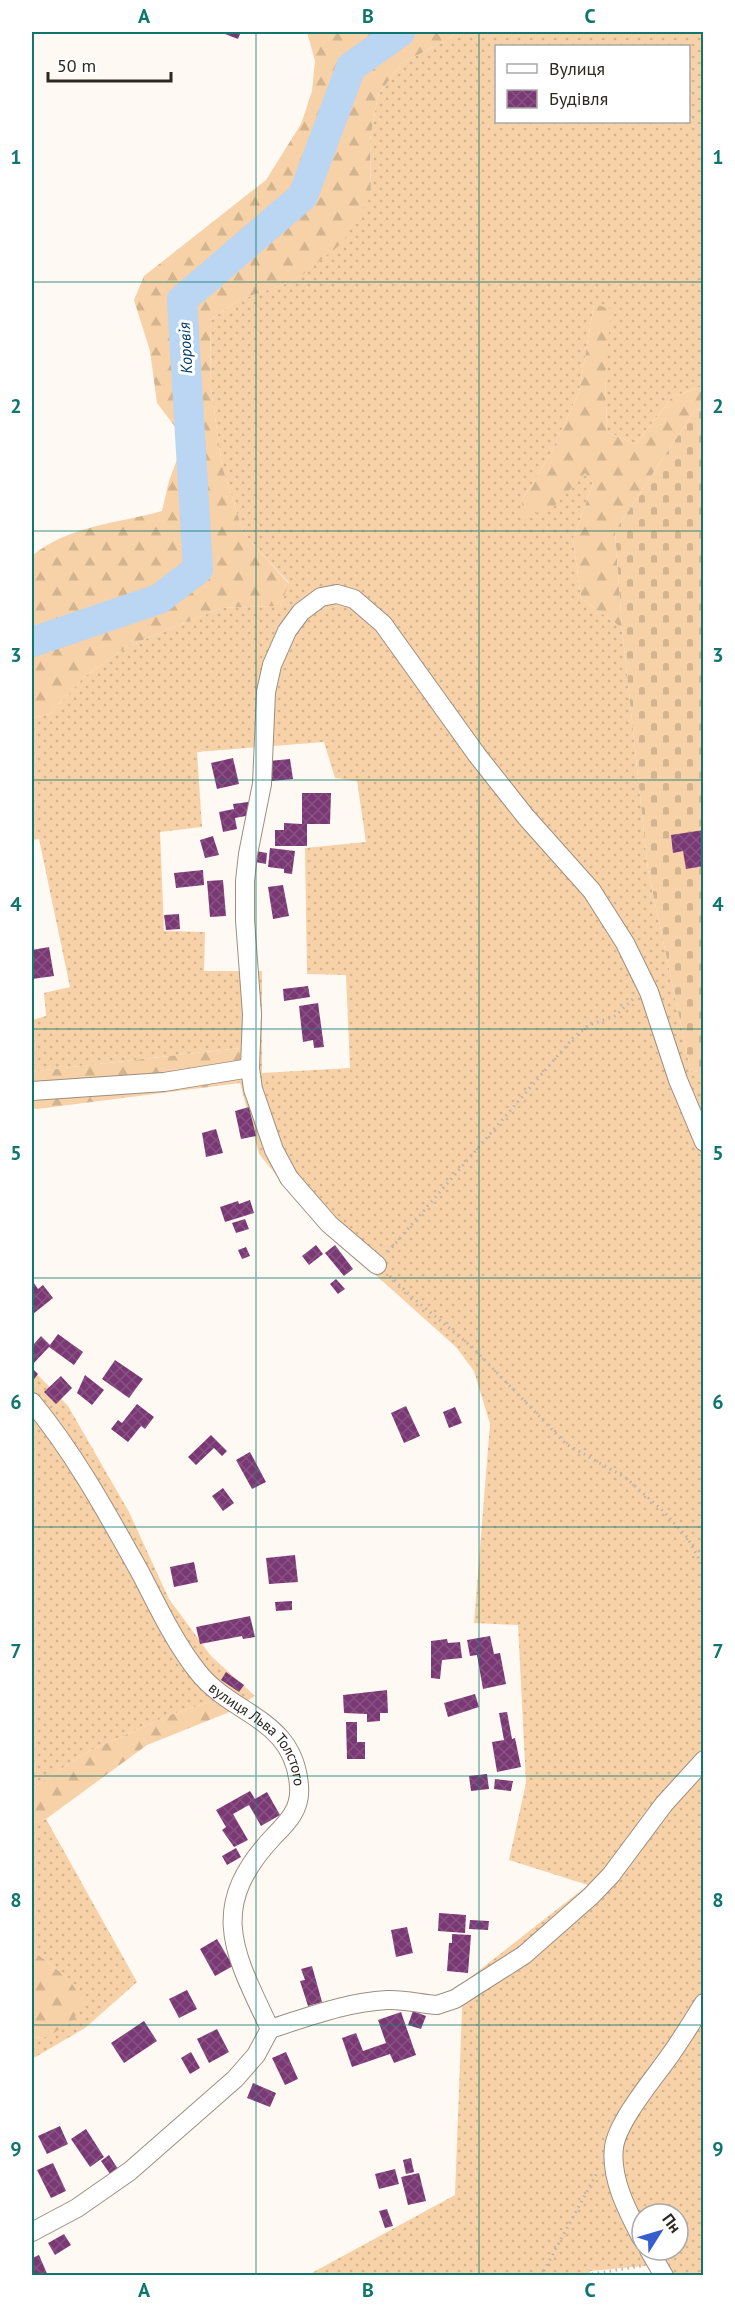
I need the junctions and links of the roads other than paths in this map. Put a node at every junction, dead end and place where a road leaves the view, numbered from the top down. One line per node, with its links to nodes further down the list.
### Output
1 (250, 1068): 2 (street); 3 (street); 4 (street)
2 (32, 1090)
3 (704, 1142)
4 (377, 1265)
5 (32, 1402): 8 (street, вулиця Льва Толстого)
6 (704, 1760): 8 (street)
7 (704, 2003): 9 (street)
8 (270, 2029): 10 (street)
9 (630, 2212)
10 (32, 2232)

